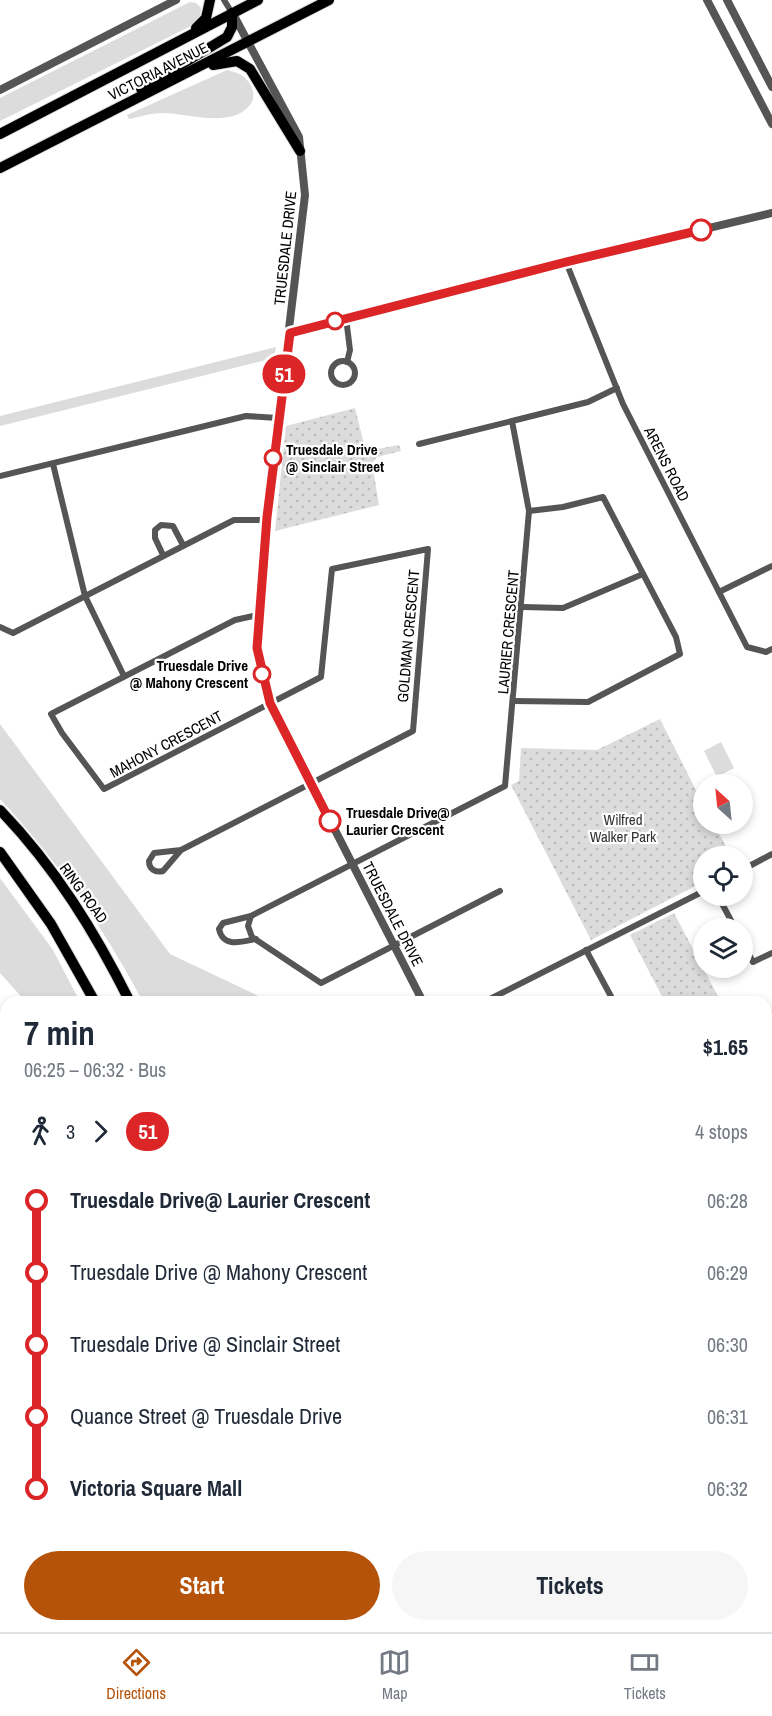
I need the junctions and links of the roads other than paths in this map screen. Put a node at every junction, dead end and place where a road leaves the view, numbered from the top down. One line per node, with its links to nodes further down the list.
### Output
1 (176, 0): 12 (street)
2 (210, 0): 9 (highway)
3 (224, 0): 8 (street)
4 (258, 0): 8 (highway, VICTORIA AVENUE)
5 (329, 0): 10 (highway, VICTORIA AVENUE)
6 (707, 0): 14 (street)
7 (727, 0): 11 (street)
8 (232, 13): 9 (highway, VICTORIA AVENUE); 10 (street, TRUESDALE DRIVE); 16 (highway)
9 (189, 36): 15 (highway, VICTORIA AVENUE)
10 (249, 42): 13 (highway, VICTORIA AVENUE); 17 (street, TRUESDALE DRIVE)
11 (772, 87)
12 (0, 90)
13 (147, 93): 16 (highway, VICTORIA AVENUE); 17 (highway)
14 (772, 124)
15 (0, 134)
16 (63, 136): 18 (highway, VICTORIA AVENUE)
17 (300, 151): 22 (street, TRUESDALE DRIVE)
18 (0, 168)
19 (772, 213): 20 (street)
20 (566, 262): 21 (street); 24 (street, ARENS ROAD)
21 (346, 318): 22 (street); 23 (street)
22 (290, 333): 25 (street, TRUESDALE DRIVE)
23 (347, 362)
24 (616, 388): 26 (street); 36 (street, ARENS ROAD)
25 (278, 418): 28 (street); 31 (street, TRUESDALE DRIVE)
26 (512, 421): 27 (street); 30 (street, LAURIER CRESCENT)
27 (419, 444)
28 (53, 464): 29 (street); 37 (street)
29 (0, 476)
30 (530, 511): 35 (street); 38 (street, LAURIER CRESCENT)
31 (267, 520): 32 (street); 39 (street, TRUESDALE DRIVE)
32 (183, 545): 33 (street); 33 (street)
33 (163, 555): 37 (street)
34 (772, 566): 36 (street)
35 (643, 574): 38 (street); 43 (street)
36 (720, 592): 41 (street, ARENS ROAD)
37 (85, 596): 40 (street); 42 (street)
38 (523, 607): 43 (street, LAURIER CRESCENT)
39 (258, 615): 42 (street, MAHONY CRESCENT); 44 (street, TRUESDALE DRIVE)
40 (0, 627)
41 (772, 649)
42 (124, 676): 44 (street, MAHONY CRESCENT)
43 (514, 701): 50 (street, LAURIER CRESCENT)
44 (270, 703): 45 (street, TRUESDALE DRIVE); 45 (street, GOLDMAN CRESCENT)
45 (311, 783): 47 (street); 50 (street, TRUESDALE DRIVE)
46 (0, 810): 61 (highway, RING ROAD)
47 (181, 850): 47 (street)
48 (0, 852): 60 (highway)
49 (772, 854): 51 (street)
50 (353, 864): 54 (street); 56 (street, TRUESDALE DRIVE)
51 (753, 864)
52 (500, 891): 56 (street)
53 (693, 896): 57 (street)
54 (251, 916): 55 (street); 55 (street)
55 (256, 939): 56 (street)
56 (394, 946): 62 (street, TRUESDALE DRIVE)
57 (586, 950): 63 (street); 64 (street)
58 (772, 953): 59 (street)
59 (753, 962)
60 (91, 996)
61 (127, 996)
62 (420, 996)
63 (496, 996)
64 (611, 996)

